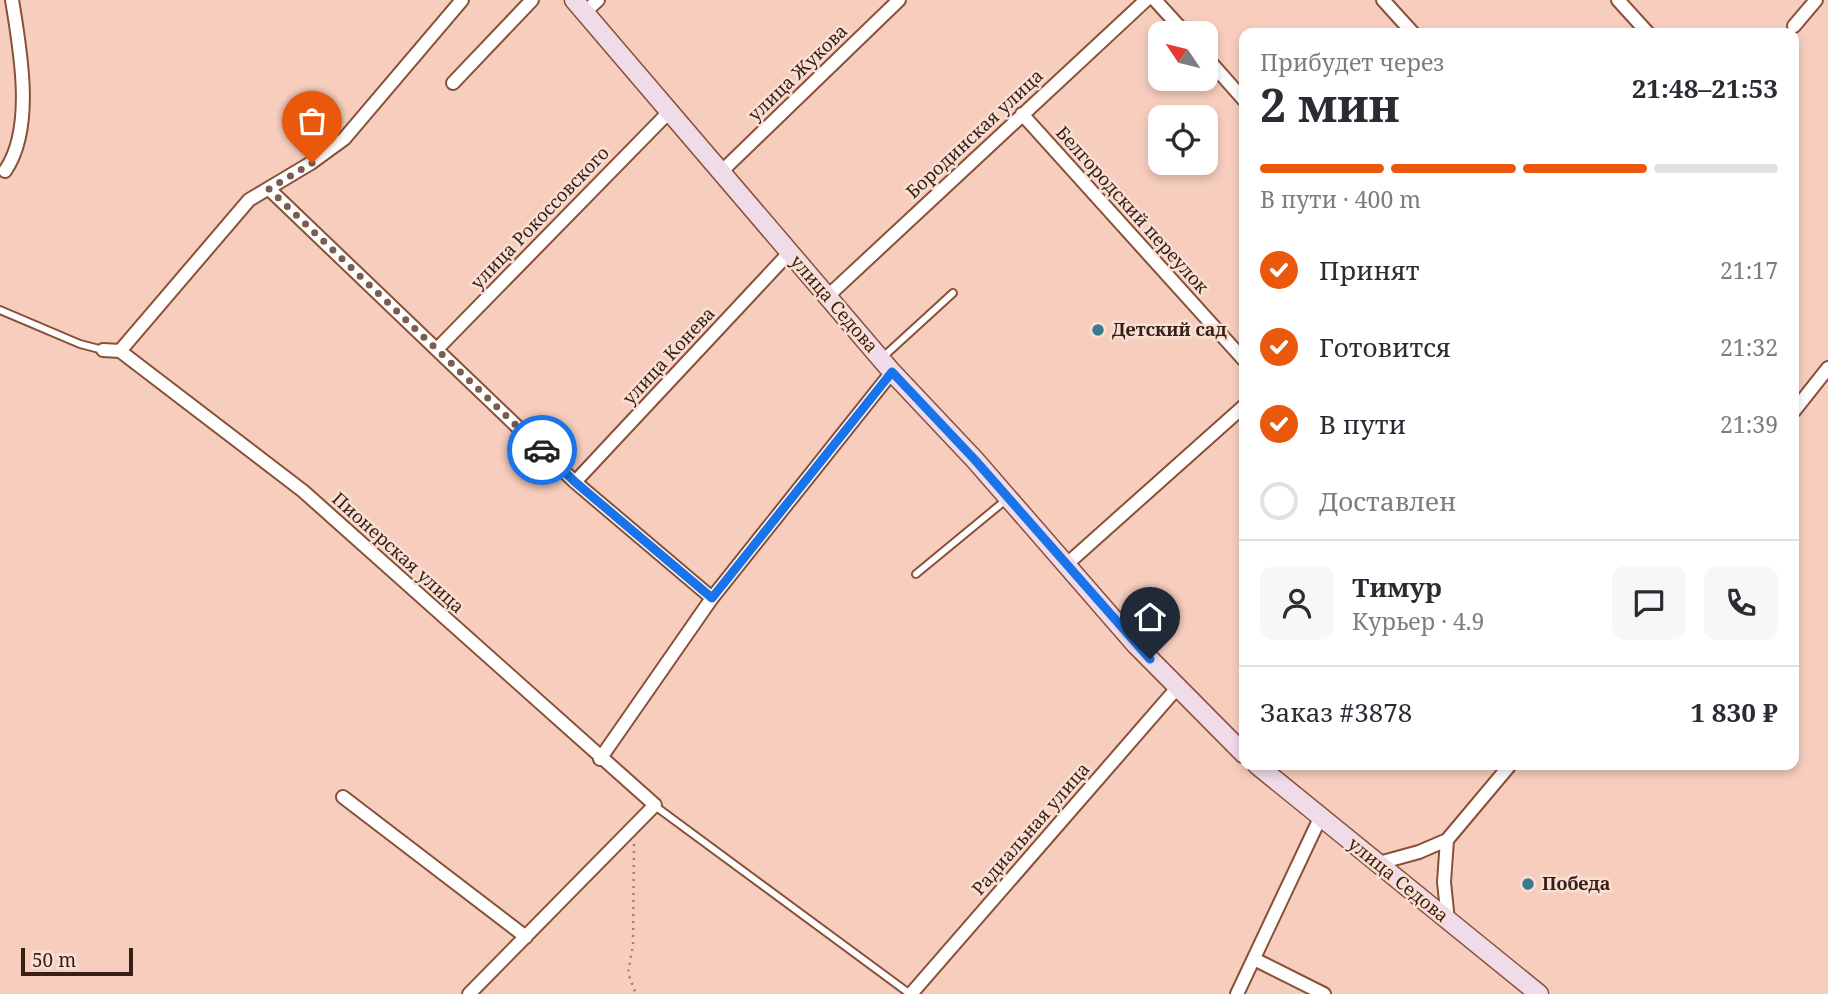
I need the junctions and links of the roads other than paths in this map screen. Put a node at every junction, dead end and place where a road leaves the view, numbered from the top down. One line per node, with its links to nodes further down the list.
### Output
1 (12, 0): 22 (street)
2 (462, 0): 23 (street)
3 (532, 0): 17 (street)
4 (598, 0): 11 (street)
5 (899, 0): 21 (street, улица Жукова)
6 (1146, 0): 20 (street, Бородинская улица)
7 (1155, 0): 12 (street)
8 (1383, 0): 14 (street)
9 (1618, 0): 15 (street)
10 (1816, 0): 13 (street)
11 (579, 7): 19 (street, улица Седова)
12 (1174, 21)
13 (1794, 26)
14 (1408, 28)
15 (1643, 28)
16 (1218, 71): 18 (street)
17 (453, 83)
18 (1239, 94)
19 (668, 113): 21 (street, улица Седова); 28 (street, улица Рокоссовского)
20 (1022, 114): 26 (street, Бородинская улица); 31 (street, Белгородский переулок)
21 (721, 172): 24 (street, улица Седова)
22 (2, 174)
23 (269, 189): 28 (street); 30 (street)
24 (789, 253): 26 (street, улица Седова); 36 (street, улица Конева)
25 (953, 293): 32 (lane)
26 (829, 295): 32 (street, улица Седова)
27 (0, 310): 29 (lane)
28 (438, 348): 36 (street)
29 (103, 350): 30 (street)
30 (120, 351): 43 (street, Пионерская улица)
31 (1239, 354)
32 (887, 365): 37 (street, улица Седова); 40 (street)
33 (1828, 368): 34 (street)
34 (1799, 405)
35 (1239, 410): 38 (street)
36 (575, 482): 40 (street)
37 (1009, 498): 38 (street, улица Седова); 39 (lane)
38 (1067, 564): 41 (street, улица Седова)
39 (916, 574)
40 (712, 598): 43 (street)
41 (1177, 688): 42 (street, улица Седова); 55 (street, Радиальная улица)
42 (1239, 749)
43 (600, 759): 47 (street, Пионерская улица)
44 (1263, 770): 48 (street, улица Седова)
45 (1506, 770): 49 (street)
46 (343, 797): 52 (street)
47 (655, 805): 52 (street); 55 (lane)
48 (1321, 816): 50 (street, улица Седова); 53 (street)
49 (1447, 840): 50 (street); 51 (street)
50 (1378, 863): 51 (street, улица Седова)
51 (1448, 921): 58 (street, улица Седова)
52 (526, 937): 54 (street)
53 (1254, 959): 56 (street); 57 (street)
54 (469, 994)
55 (910, 994)
56 (1237, 994)
57 (1324, 994)
58 (1539, 994)

